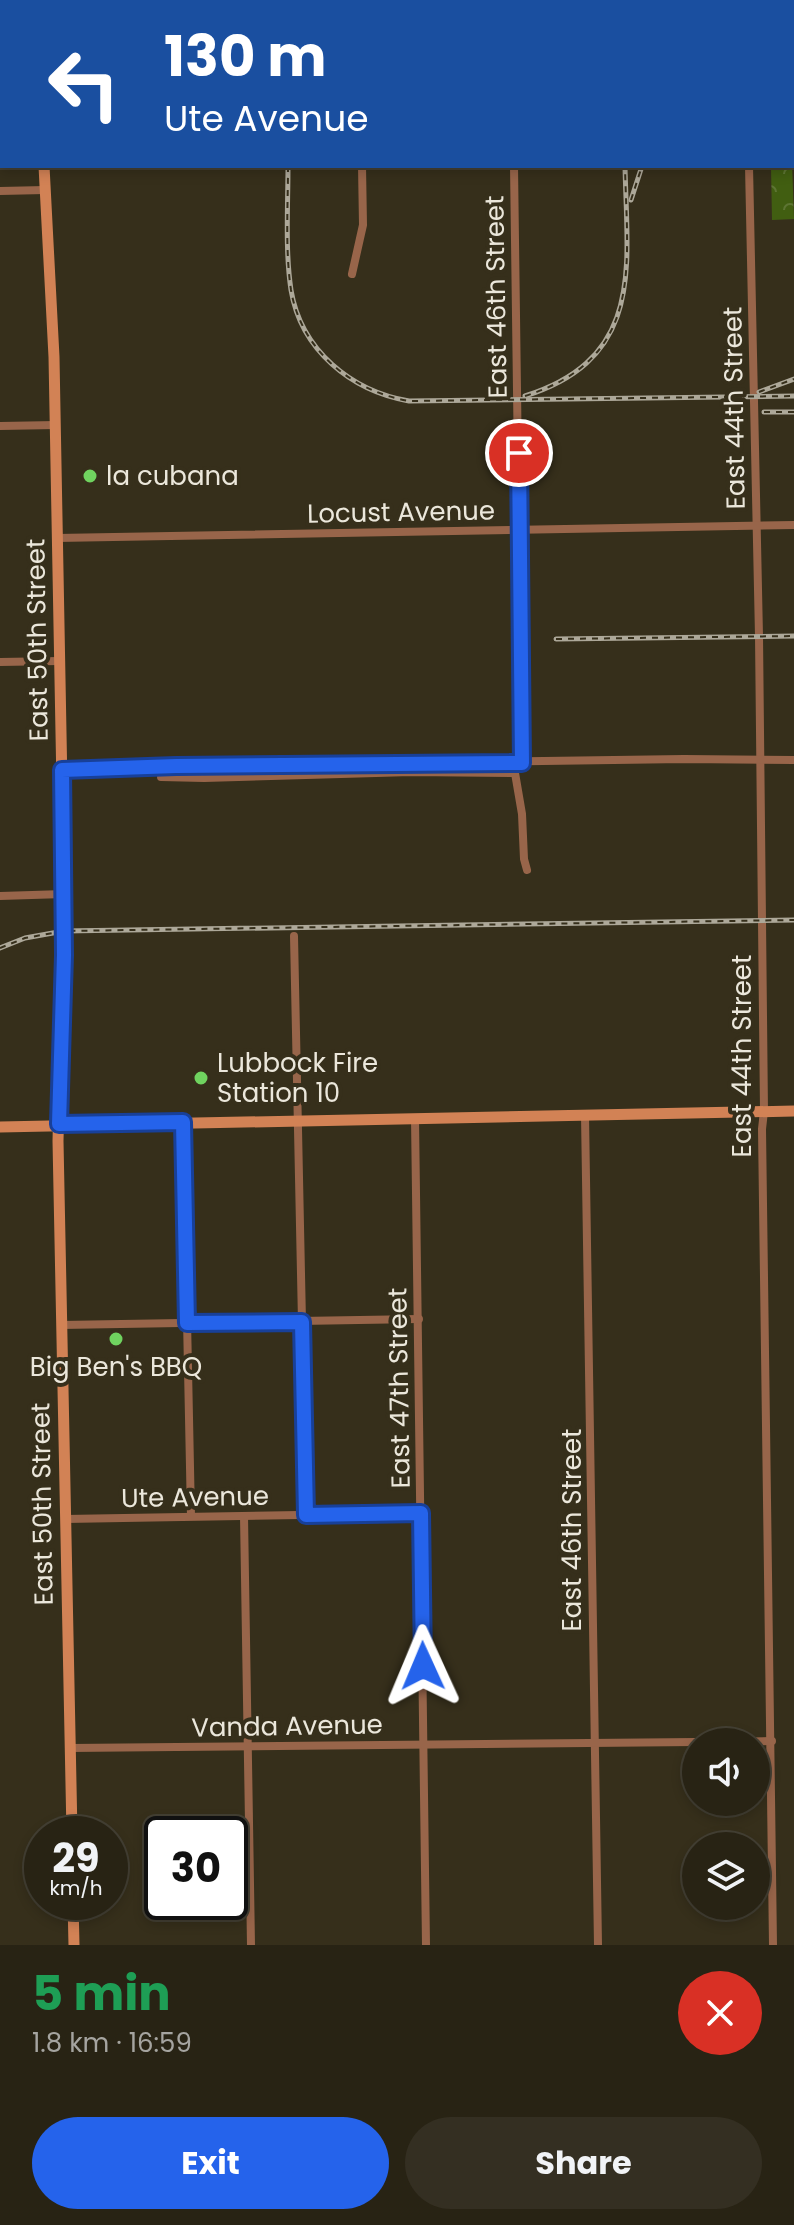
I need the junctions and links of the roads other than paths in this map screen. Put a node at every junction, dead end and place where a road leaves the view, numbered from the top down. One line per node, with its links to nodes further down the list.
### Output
1 (44, 168): 5 (main road, East 50th Street)
2 (362, 168): 7 (street)
3 (514, 168): 12 (street, East 46th Street)
4 (749, 168): 11 (street, East 44th Street)
5 (45, 190): 6 (street); 8 (main road, East 50th Street)
6 (0, 191)
7 (352, 274)
8 (56, 425): 9 (street); 13 (main road, East 50th Street)
9 (0, 426)
10 (794, 525): 11 (street, Locust Avenue)
11 (756, 526): 12 (street, Locust Avenue); 17 (street, East 44th Street)
12 (520, 530): 13 (street, Locust Avenue); 18 (street, East 46th Street)
13 (57, 538): 14 (main road, East 50th Street)
14 (59, 661): 15 (street); 19 (main road, East 50th Street)
15 (0, 662)
16 (794, 760): 17 (street)
17 (761, 761): 18 (street); 25 (street, East 44th Street)
18 (522, 763): 19 (street)
19 (62, 770): 22 (main road, East 50th Street)
20 (161, 777): 21 (street)
21 (527, 870)
22 (64, 894): 23 (street); 31 (main road, East 50th Street)
23 (0, 896)
24 (294, 936): 29 (street)
25 (764, 1111): 26 (main road); 27 (main road); 42 (street, East 44th Street)
26 (794, 1111)
27 (585, 1115): 28 (main road); 45 (street, East 46th Street)
28 (415, 1118): 29 (main road); 33 (street, East 47th Street)
29 (299, 1120): 30 (main road); 34 (street)
30 (183, 1122): 31 (main road); 35 (street)
31 (59, 1124): 32 (main road); 36 (main road, East 50th Street)
32 (0, 1127)
33 (419, 1319): 34 (street); 37 (street, East 47th Street)
34 (302, 1322): 35 (street); 38 (street)
35 (187, 1323): 36 (street); 39 (street)
36 (61, 1325): 41 (main road, East 50th Street)
37 (421, 1513): 38 (street, Ute Avenue); 44 (street, East 47th Street)
38 (306, 1515): 40 (street, Ute Avenue)
39 (191, 1516): 40 (street, Ute Avenue); 41 (street, Ute Avenue)
40 (244, 1516): 46 (street)
41 (65, 1519): 47 (main road, East 50th Street)
42 (772, 1741): 54 (street, East 44th Street)
43 (682, 1742): 45 (street, Vanda Avenue)
44 (424, 1744): 45 (street, Vanda Avenue); 46 (street, Vanda Avenue); 52 (street, East 47th Street)
45 (595, 1744): 53 (street, East 46th Street)
46 (248, 1747): 47 (street, Vanda Avenue); 51 (street)
47 (70, 1748): 48 (main road, East 50th Street)
48 (72, 1816)
49 (73, 1920): 50 (main road)
50 (74, 1945)
51 (251, 1945)
52 (426, 1945)
53 (598, 1945)
54 (773, 1945)

